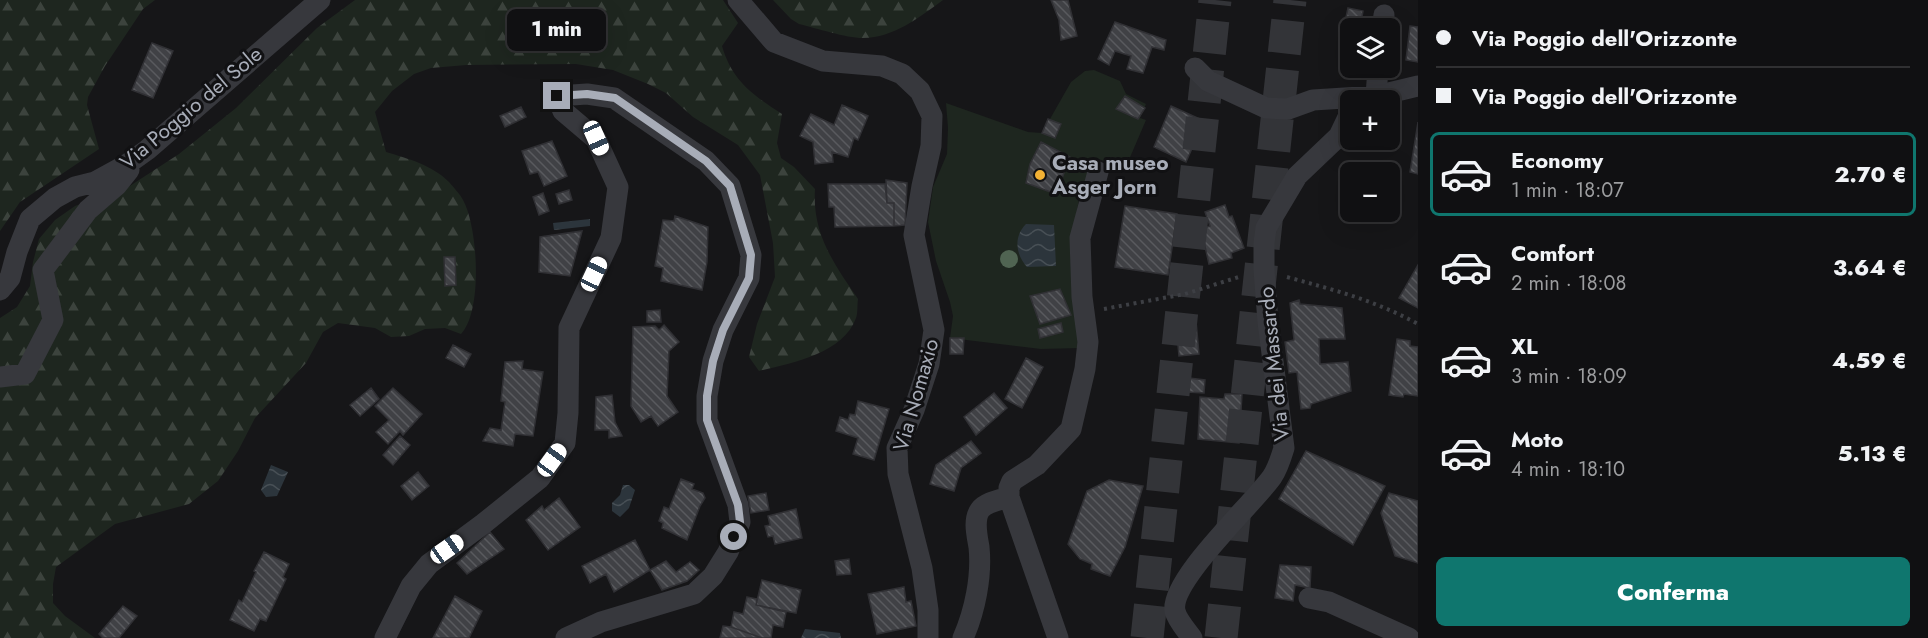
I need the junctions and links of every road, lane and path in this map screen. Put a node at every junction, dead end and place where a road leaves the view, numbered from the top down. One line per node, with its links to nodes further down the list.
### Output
1 (320, 0): 8 (street, Via Poggio del Sole)
2 (738, 0): 19 (street, Via Nomaxio)
3 (1195, 68): 6 (street)
4 (1418, 86): 5 (street)
5 (1400, 91)
6 (1340, 101)
7 (1340, 134): 10 (street, Via dei Massardo)
8 (147, 150): 11 (street, Via Poggio del Sole); 14 (street)
9 (1098, 172): 12 (street)
10 (1264, 270): 12 (path); 13 (path); 22 (street, Via dei Massardo)
11 (0, 290)
12 (1084, 313): 15 (street)
13 (1418, 324)
14 (0, 377)
15 (1009, 497): 20 (street); 21 (street)
16 (1309, 598): 23 (street)
17 (385, 638): 18 (street)
18 (566, 638)
19 (928, 638)
20 (963, 638)
21 (1058, 638)
22 (1192, 638)
23 (1409, 638)

